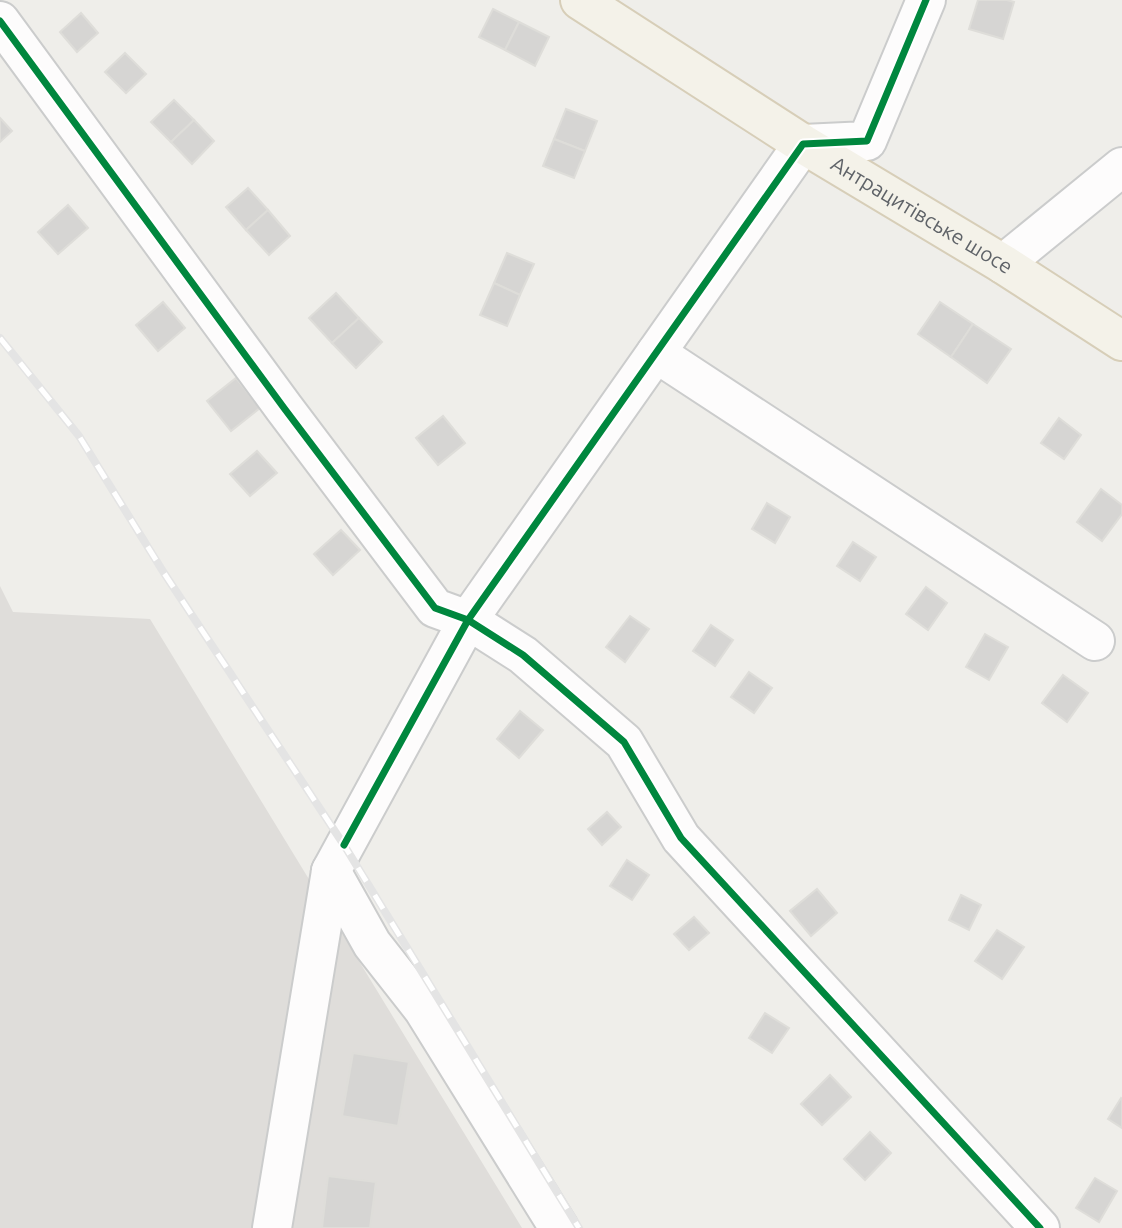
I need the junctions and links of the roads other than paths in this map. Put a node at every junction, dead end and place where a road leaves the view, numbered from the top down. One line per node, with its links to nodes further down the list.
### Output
1 (580, 0): 4 (main road, Антрацитівське шосе)
2 (926, 0): 4 (street)
3 (0, 21): 9 (street)
4 (803, 144): 6 (main road, Антрацитівське шосе); 8 (street)
5 (1122, 167): 6 (street)
6 (1003, 264): 7 (main road, Антрацитівське шосе)
7 (1122, 341)
8 (656, 354): 9 (street); 10 (street)
9 (468, 620): 11 (street); 14 (street)
10 (1095, 642)
11 (337, 858): 12 (street); 13 (street)
12 (272, 1228)
13 (559, 1228)
14 (1040, 1228)

